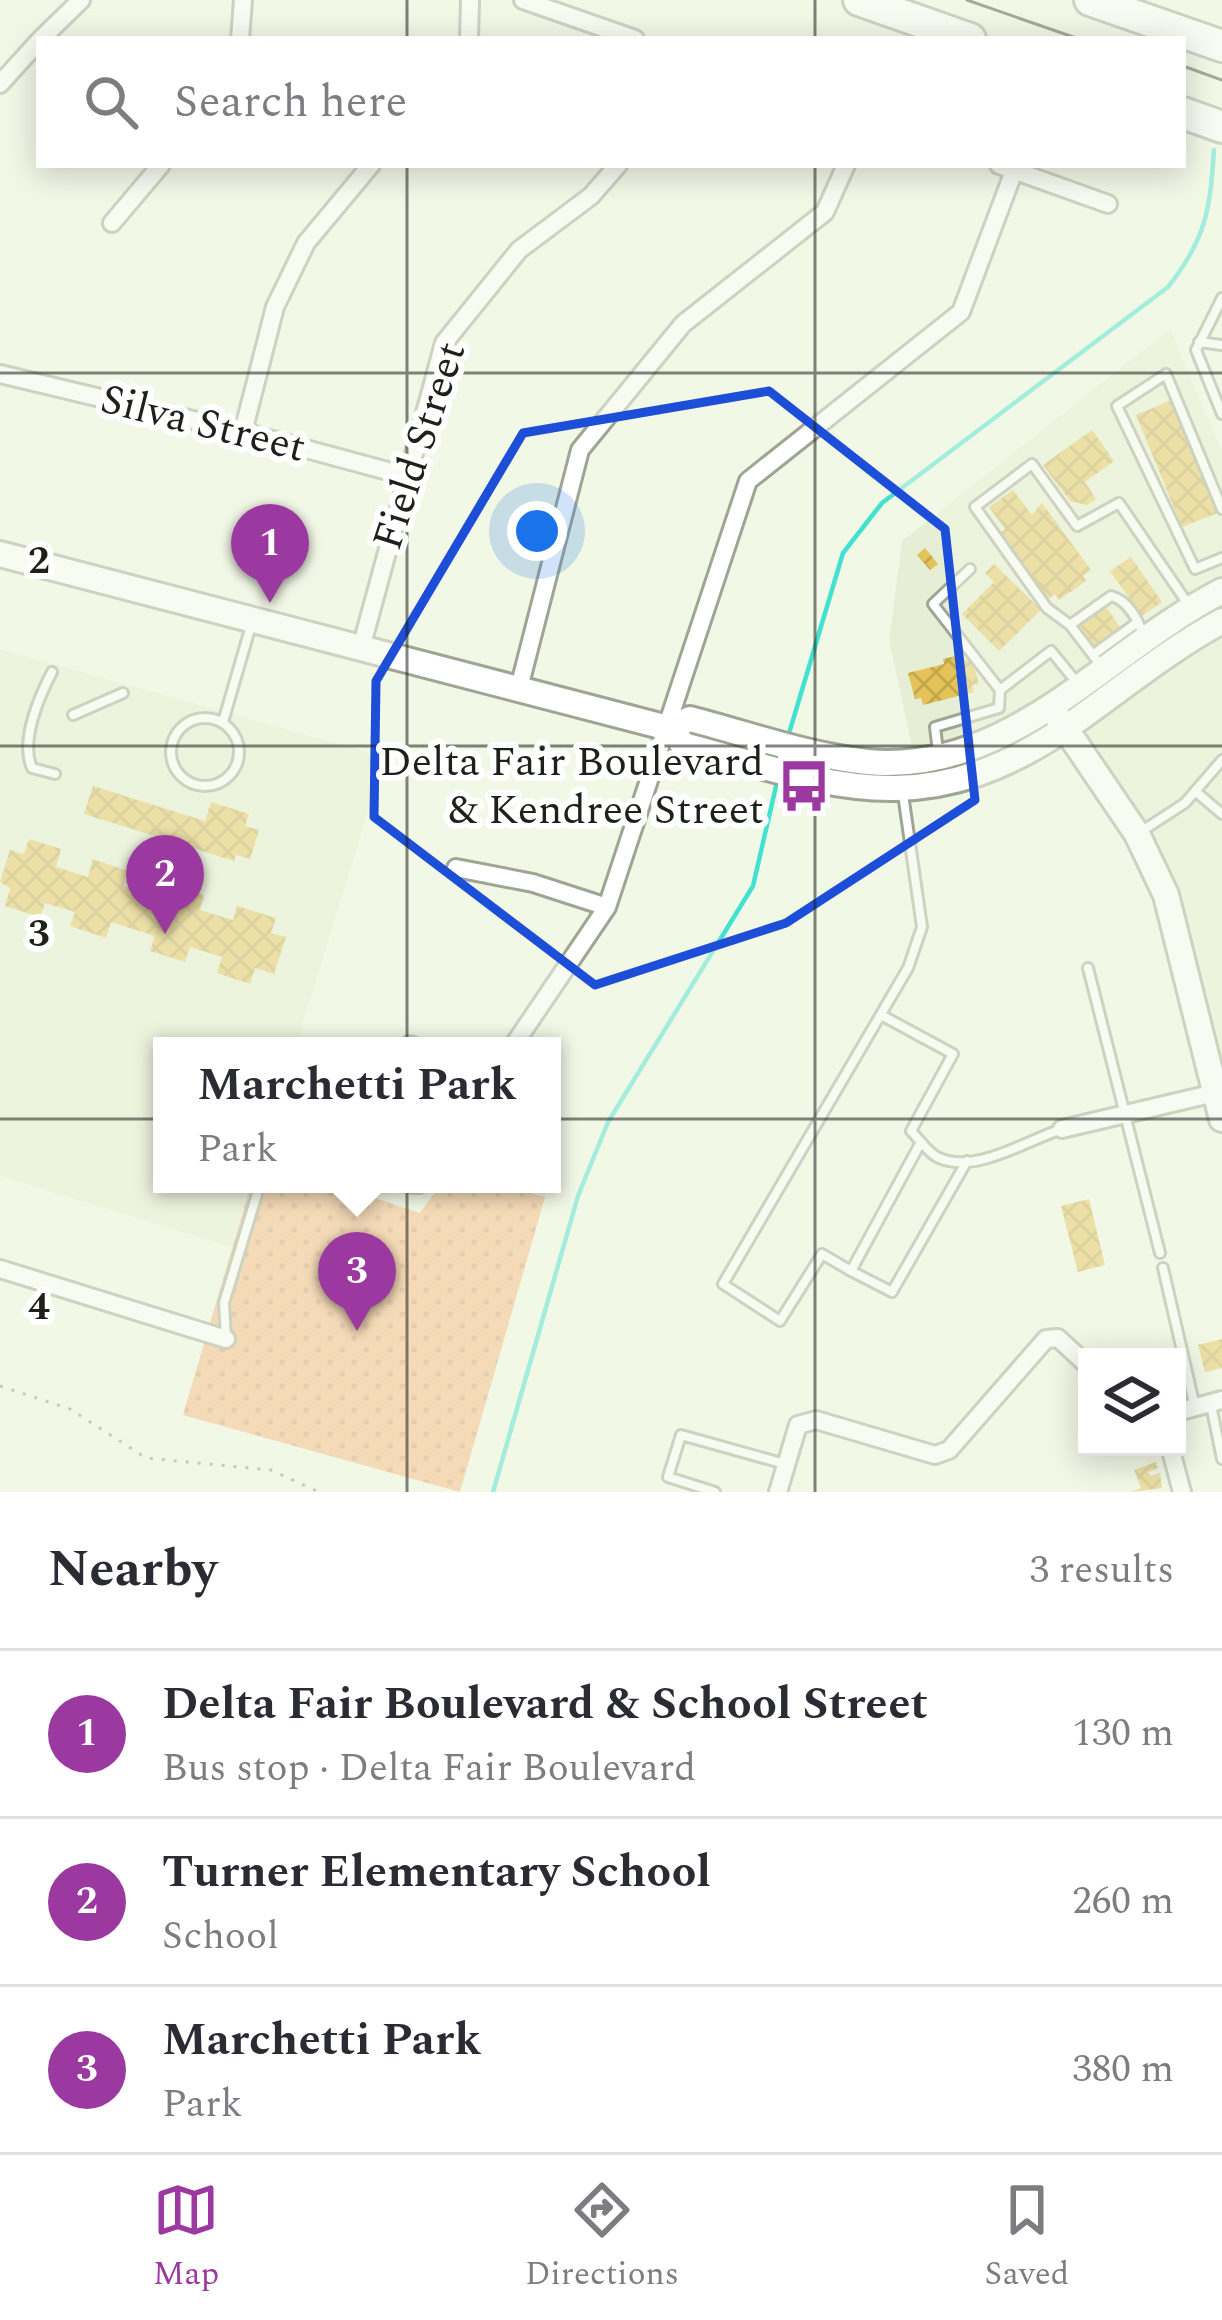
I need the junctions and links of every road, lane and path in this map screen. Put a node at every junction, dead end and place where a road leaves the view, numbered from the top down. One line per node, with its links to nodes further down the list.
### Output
1 (82, 0): 7 (street)
2 (244, 0): 8 (street)
3 (470, 0): 9 (street)
4 (524, 0): 10 (street)
5 (859, 0): 11 (highway)
6 (1090, 0): 13 (highway)
7 (44, 36)
8 (240, 36)
9 (469, 36)
10 (626, 36)
11 (961, 36)
12 (36, 44): 14 (street)
13 (1222, 46)
14 (0, 84)
15 (1186, 114): 16 (highway)
16 (1222, 127)
17 (158, 168): 23 (street)
18 (368, 168): 29 (street)
19 (615, 168): 30 (street, Field Street)
20 (845, 168): 45 (street)
21 (1006, 168): 22 (street); 51 (street)
22 (1108, 204)
23 (112, 223)
24 (1222, 298): 25 (lane)
25 (1199, 342): 26 (lane); 28 (lane)
26 (1222, 345)
27 (0, 374): 29 (street, Silva Street)
28 (1222, 414)
29 (243, 432): 30 (street, Silva Street)
30 (406, 476): 41 (street, Field Street)
31 (1222, 508): 33 (lane)
32 (0, 554): 37 (main road)
33 (1222, 558)
34 (970, 569): 46 (lane)
35 (1222, 591): 36 (main road)
36 (1190, 608): 39 (lane); 40 (main road)
37 (253, 621): 41 (main road); 50 (lane)
38 (1222, 621): 49 (main road)
39 (1070, 626): 40 (lane); 42 (lane)
40 (1141, 630): 42 (main road)
41 (361, 648): 45 (main road)
42 (1098, 661): 44 (main road)
43 (52, 672): 54 (lane)
44 (1079, 685): 46 (lane); 49 (main road)
45 (519, 688): 51 (main road)
46 (1000, 689): 52 (lane)
47 (122, 693): 48 (lane)
48 (74, 715)
49 (1058, 717): 52 (main road); 55 (main road); 58 (main road)
50 (223, 722): 50 (lane)
51 (668, 728): 52 (main road); 55 (main road); 60 (street)
52 (940, 758)
53 (1222, 760): 56 (lane)
54 (55, 774)
55 (902, 790): 62 (lane)
56 (1195, 790): 57 (lane); 58 (lane)
57 (1222, 814)
58 (1137, 834): 64 (main road)
59 (456, 868): 60 (street)
60 (607, 907): 63 (street)
61 (1088, 968): 65 (lane)
62 (881, 1015): 68 (lane); 74 (lane)
63 (519, 1037)
64 (1219, 1092): 65 (street); 66 (main road)
65 (1123, 1114): 67 (street); 71 (lane)
66 (1222, 1119)
67 (1062, 1129): 69 (lane)
68 (921, 1142): 69 (lane); 74 (lane)
69 (967, 1161): 74 (lane)
70 (257, 1193): 75 (lane)
71 (1160, 1253)
72 (1163, 1268): 78 (lane)
73 (0, 1269): 75 (street)
74 (851, 1271)
75 (226, 1340)
76 (1078, 1357): 81 (street)
77 (0, 1387): 82 (path)
78 (1201, 1406): 80 (lane)
79 (1172, 1456): 85 (street)
80 (1222, 1459)
81 (786, 1465): 83 (lane); 84 (street)
82 (319, 1492)
83 (715, 1492)
84 (778, 1492)
85 (1182, 1492)

